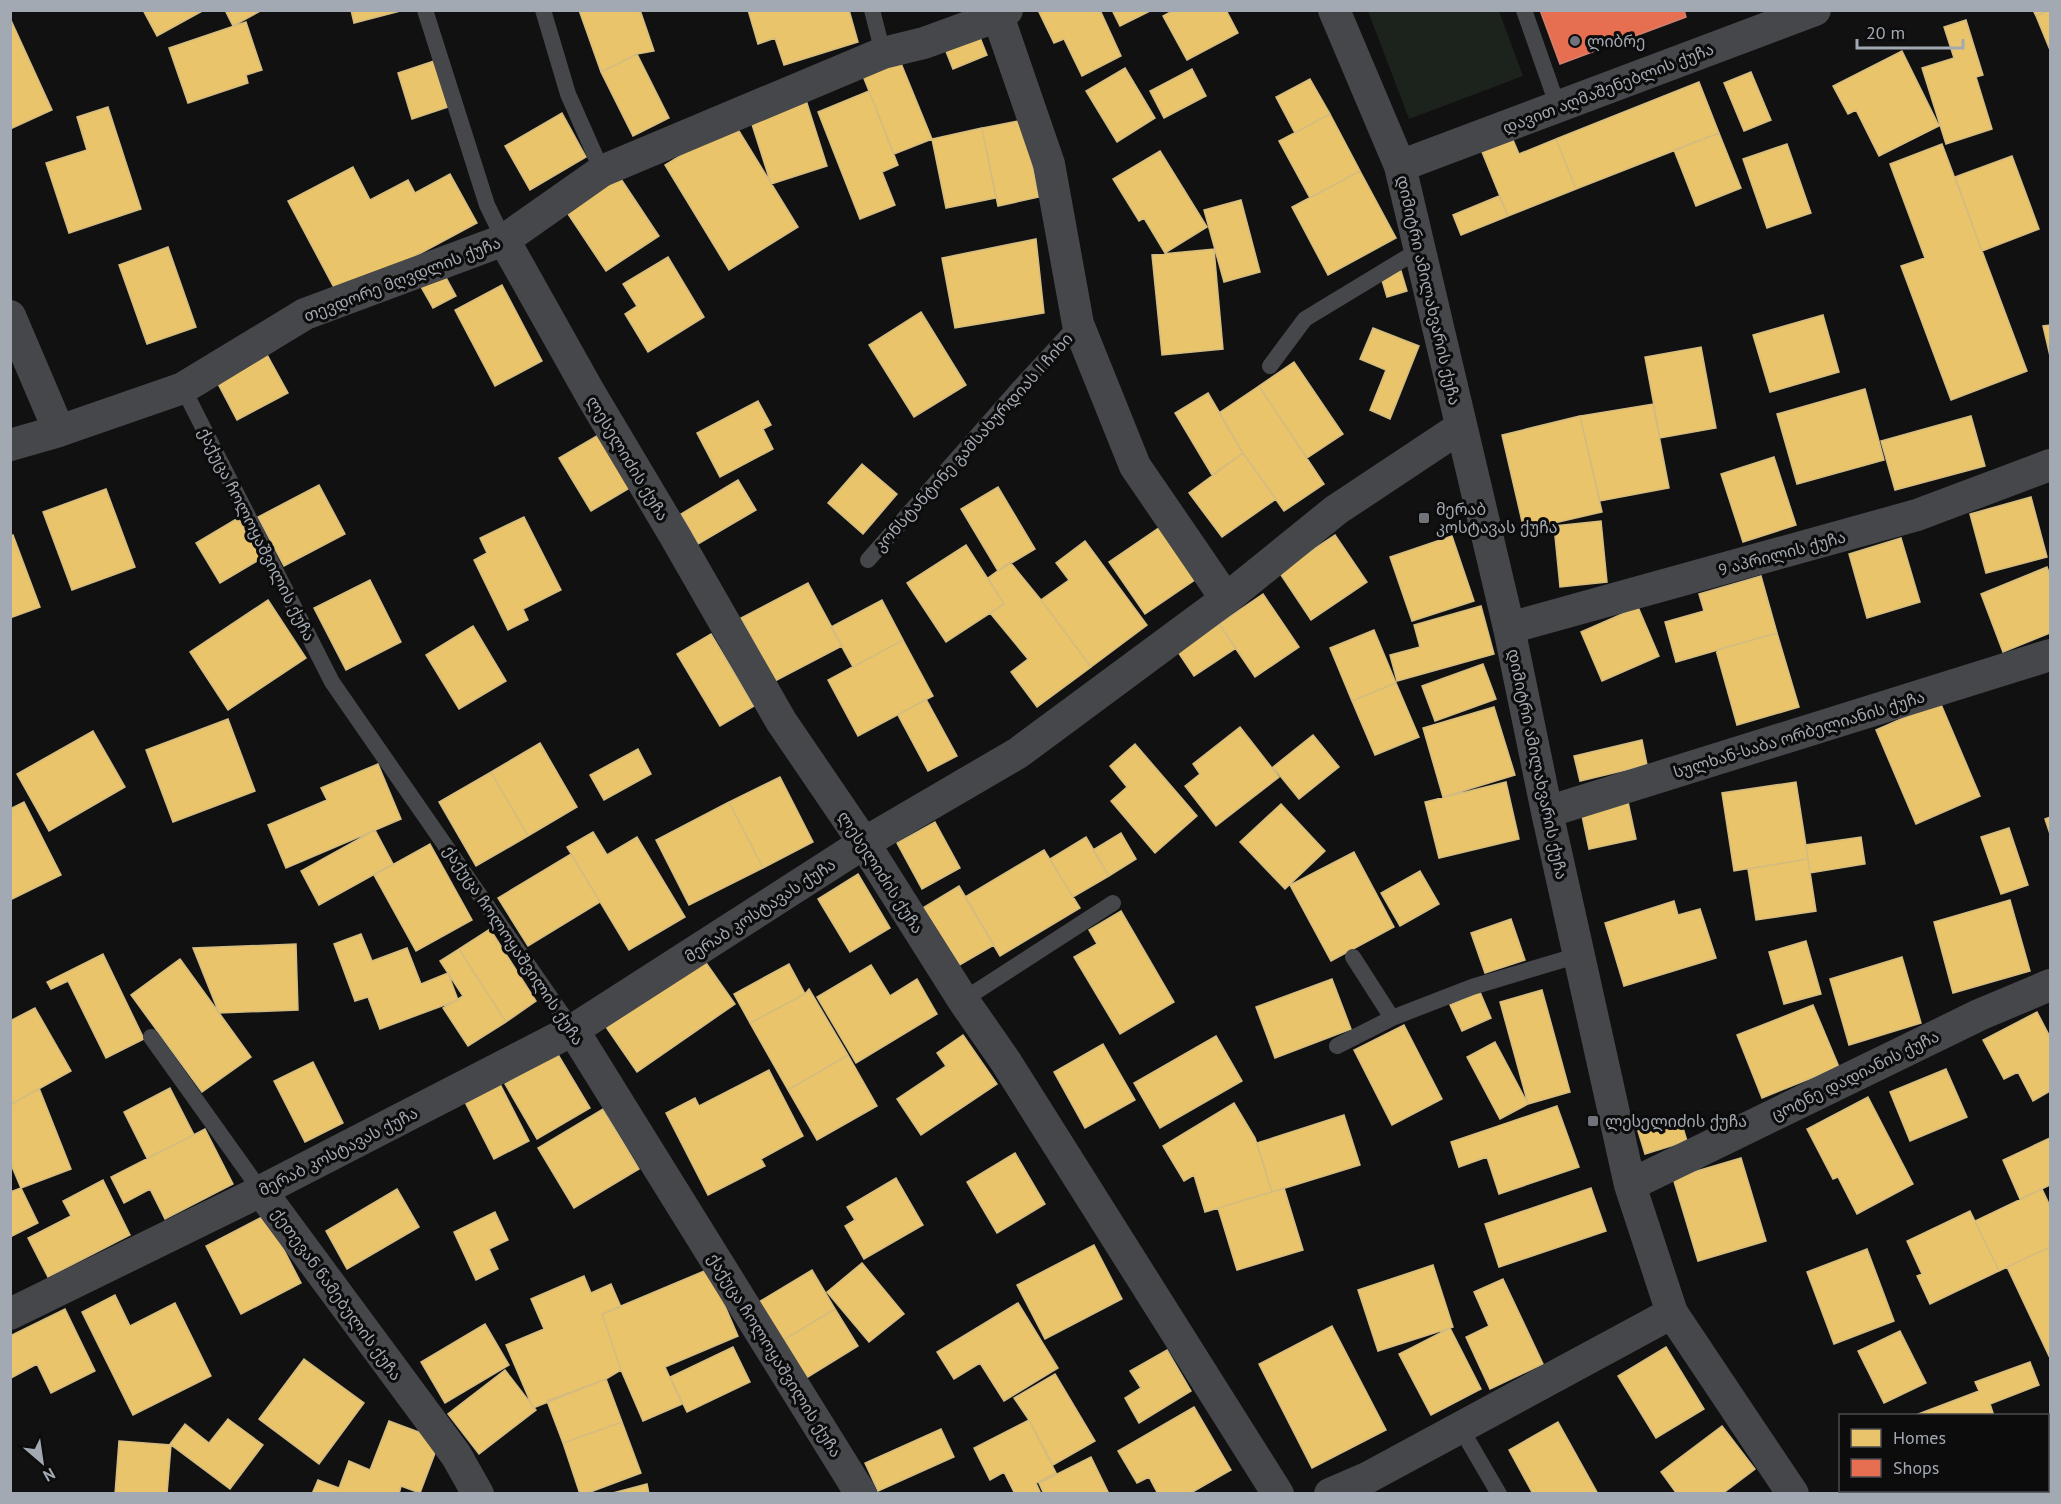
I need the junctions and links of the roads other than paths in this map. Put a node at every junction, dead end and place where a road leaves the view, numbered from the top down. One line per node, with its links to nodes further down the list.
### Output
1 (425, 10): 12 (lane)
2 (543, 10): 11 (lane)
3 (872, 10): 8 (lane)
4 (1334, 10): 10 (street, დიმიტრი ამილახვარის ქუჩა)
5 (1524, 10): 9 (lane)
6 (1815, 10): 9 (street, დავით აღმაშენებლის ქუჩა)
7 (1002, 13): 8 (street, თევდორე მღვდლის ქუჩა); 15 (street)
8 (883, 53): 11 (street, თევდორე მღვდლის ქუჩა)
9 (1558, 107): 10 (street, დავით აღმაშენებლის ქუჩა)
10 (1400, 166): 13 (street, დიმიტრი ამილახვარის ქუჩა)
11 (602, 171): 12 (street, თევდორე მღვდლის ქუჩა)
12 (504, 240): 17 (street, თევდორე მღვდლის ქუჩა); 27 (street, ლესელიძის ქუჩა)
13 (1419, 250): 16 (lane); 18 (street, დიმიტრი ამილახვარის ქუჩა)
14 (10, 316): 19 (street)
15 (1078, 324): 22 (lane, კონსტანტინე გამსახურდიას I ჩიხი); 23 (street)
16 (1270, 366)
17 (183, 388): 19 (street, თევდორე მღვდლის ქუჩა); 34 (lane, ქაქუცა ჩოლოყაშვილის ქუჩა)
18 (1461, 428): 23 (street, მერაბ კოსტავას ქუჩა); 24 (street, დიმიტრი ამილახვარის ქუჩა)
19 (59, 432): 20 (street, თევდორე მღვდლის ქუჩა)
20 (10, 445)
21 (2050, 465): 24 (street, 9 აპრილის ქუჩა)
22 (868, 560)
23 (1226, 599): 27 (street, მერაბ კოსტავას ქუჩა)
24 (1509, 628): 26 (street, დიმიტრი ამილახვარის ქუჩა)
25 (2050, 655): 26 (street, სულხან-საბა ორბელიანის ქუჩა)
26 (1547, 812): 29 (street, დიმიტრი ამილახვარის ქუჩა)
27 (864, 843): 32 (street, ლესელიძის ქუჩა); 34 (street, მერაბ კოსტავას ქუჩა)
28 (1113, 903): 32 (lane)
29 (1579, 956): 33 (lane); 37 (street, დიმიტრი ამილახვარის ქუჩა)
30 (1353, 957): 33 (lane)
31 (2050, 985): 37 (street, ცოტნე დადიანის ქუჩა)
32 (963, 1000): 44 (street, ლესელიძის ქუჩა)
33 (1392, 1018): 36 (lane)
34 (573, 1030): 38 (street, მერაბ კოსტავას ქუჩა); 43 (street, ქაქუცა ჩოლოყაშვილის ქუჩა)
35 (151, 1036): 38 (lane, ქეთევან წამებულის ქუჩა)
36 (1337, 1046)
37 (1630, 1185): 39 (street, დიმიტრი ამილახვარის ქუჩა)
38 (261, 1191): 40 (street, მერაბ კოსტავას ქუჩა); 42 (street, ქეთევან წამებულის ქუჩა)
39 (1672, 1313): 41 (street); 47 (street, დიმიტრი ამილახვარის ქუჩა)
40 (10, 1314)
41 (1460, 1427): 45 (street); 46 (lane)
42 (478, 1494)
43 (861, 1494)
44 (1278, 1494)
45 (1330, 1494)
46 (1499, 1494)
47 (1793, 1494)

